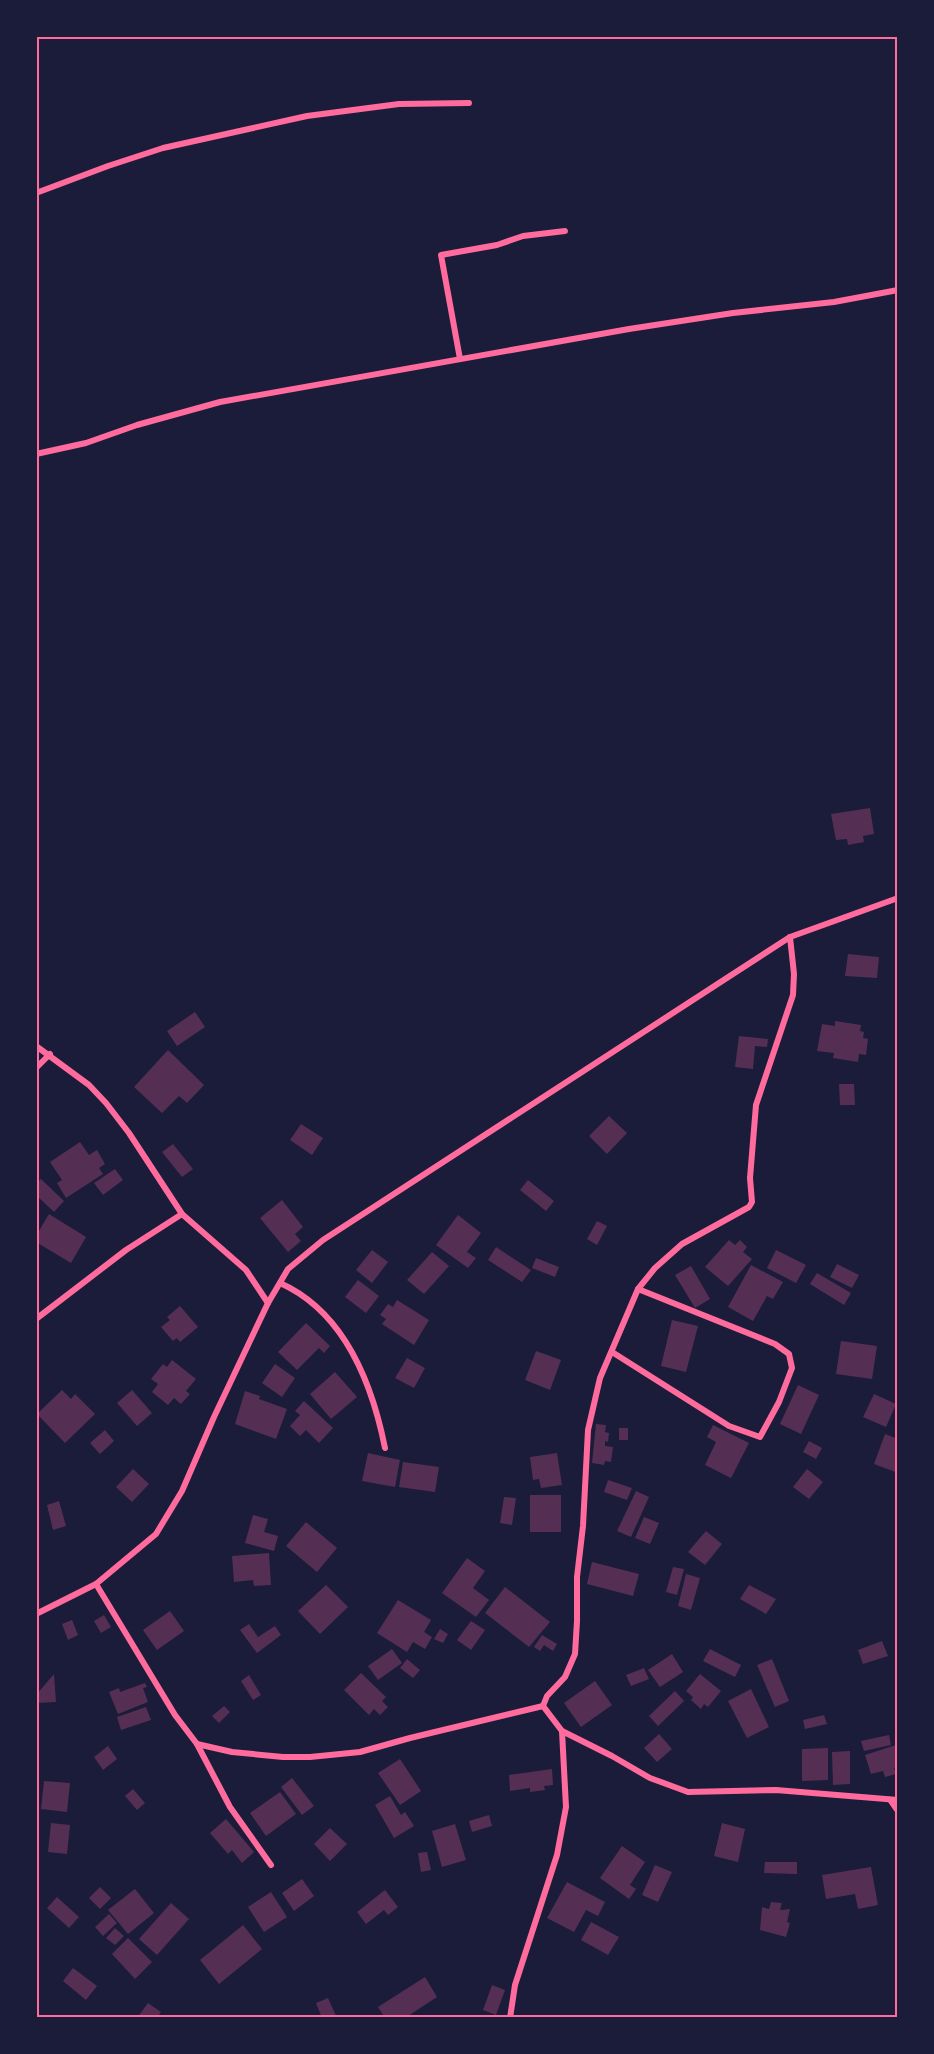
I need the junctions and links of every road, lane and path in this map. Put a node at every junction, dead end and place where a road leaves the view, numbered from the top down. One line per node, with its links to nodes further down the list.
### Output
1 (469, 103): 2 (street)
2 (36, 193)
3 (565, 231): 5 (street)
4 (898, 290): 5 (street)
5 (460, 359): 6 (street)
6 (36, 454)
7 (898, 898): 8 (street)
8 (790, 937): 13 (street); 14 (street)
9 (36, 1046): 10 (street)
10 (50, 1054): 11 (street); 12 (street)
11 (36, 1068)
12 (182, 1214): 15 (street); 16 (street)
13 (280, 1283): 15 (street); 18 (street)
14 (638, 1288): 17 (street); 17 (street)
15 (268, 1303): 19 (street)
16 (36, 1319)
17 (612, 1352): 21 (street)
18 (385, 1448)
19 (96, 1584): 20 (street); 23 (street)
20 (36, 1614)
21 (543, 1706): 22 (street); 23 (street)
22 (562, 1731): 24 (street); 27 (street)
23 (197, 1744): 26 (street)
24 (895, 1800): 25 (street)
25 (898, 1811)
26 (271, 1865)
27 (510, 2018)

